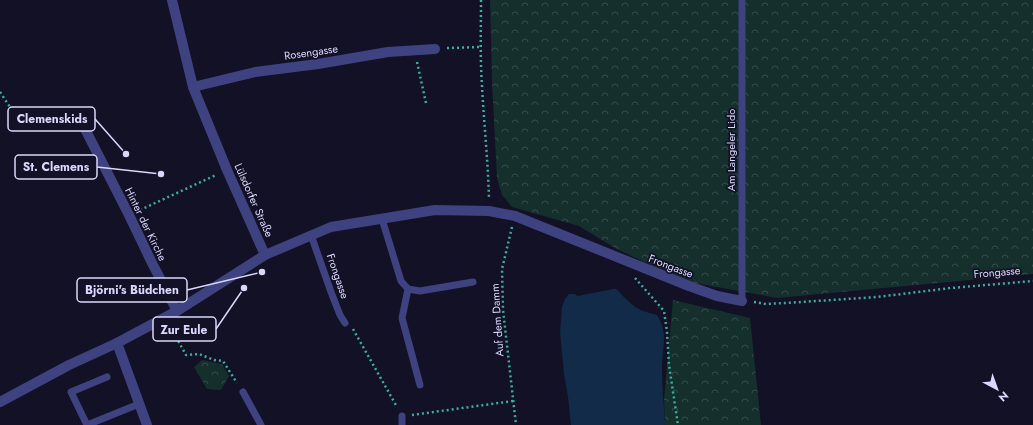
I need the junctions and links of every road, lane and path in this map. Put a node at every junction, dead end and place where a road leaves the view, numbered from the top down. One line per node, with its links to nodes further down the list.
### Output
1 (172, 0): 7 (street, Lülsdorfer Straße)
2 (481, 0): 4 (path)
3 (742, 0): 22 (lane, Am Langeler Lido)
4 (481, 46): 5 (path); 12 (path)
5 (435, 49): 6 (street, Rosengasse)
6 (415, 50): 7 (street, Rosengasse); 9 (path)
7 (193, 87): 11 (street, Lülsdorfer Straße)
8 (0, 92): 10 (path)
9 (426, 103)
10 (84, 127): 13 (street, Hinter der Kirche)
11 (227, 170): 13 (path); 17 (street, Lülsdorfer Straße)
12 (489, 211): 14 (street, Frongasse); 15 (street, Frongasse)
13 (129, 215): 23 (street, Hinter der Kirche)
14 (515, 216): 18 (street, Frongasse); 30 (path, Auf dem Damm)
15 (382, 218): 16 (street, Frongasse); 21 (lane)
16 (311, 235): 17 (street, Frongasse); 25 (lane, Frongasse)
17 (264, 255): 23 (street, Lülsdorfer Straße)
18 (620, 259): 22 (street, Frongasse); 38 (path)
19 (1033, 281): 22 (path, Frongasse)
20 (473, 282): 21 (lane)
21 (408, 289): 28 (lane)
22 (742, 300)
23 (177, 311): 24 (street, Lülsdorfer Straße)
24 (165, 317): 26 (street, Lülsdorfer Straße); 29 (path)
25 (345, 323): 33 (path)
26 (117, 343): 31 (street, Lülsdorfer Straße); 32 (street)
27 (107, 377): 32 (lane)
28 (420, 385)
29 (243, 392): 35 (lane)
30 (513, 401): 33 (path); 37 (path, Auf dem Damm)
31 (0, 402)
32 (139, 404): 34 (street)
33 (402, 416): 36 (lane)
34 (147, 425)
35 (260, 425)
36 (402, 425)
37 (516, 425)
38 (678, 425)

